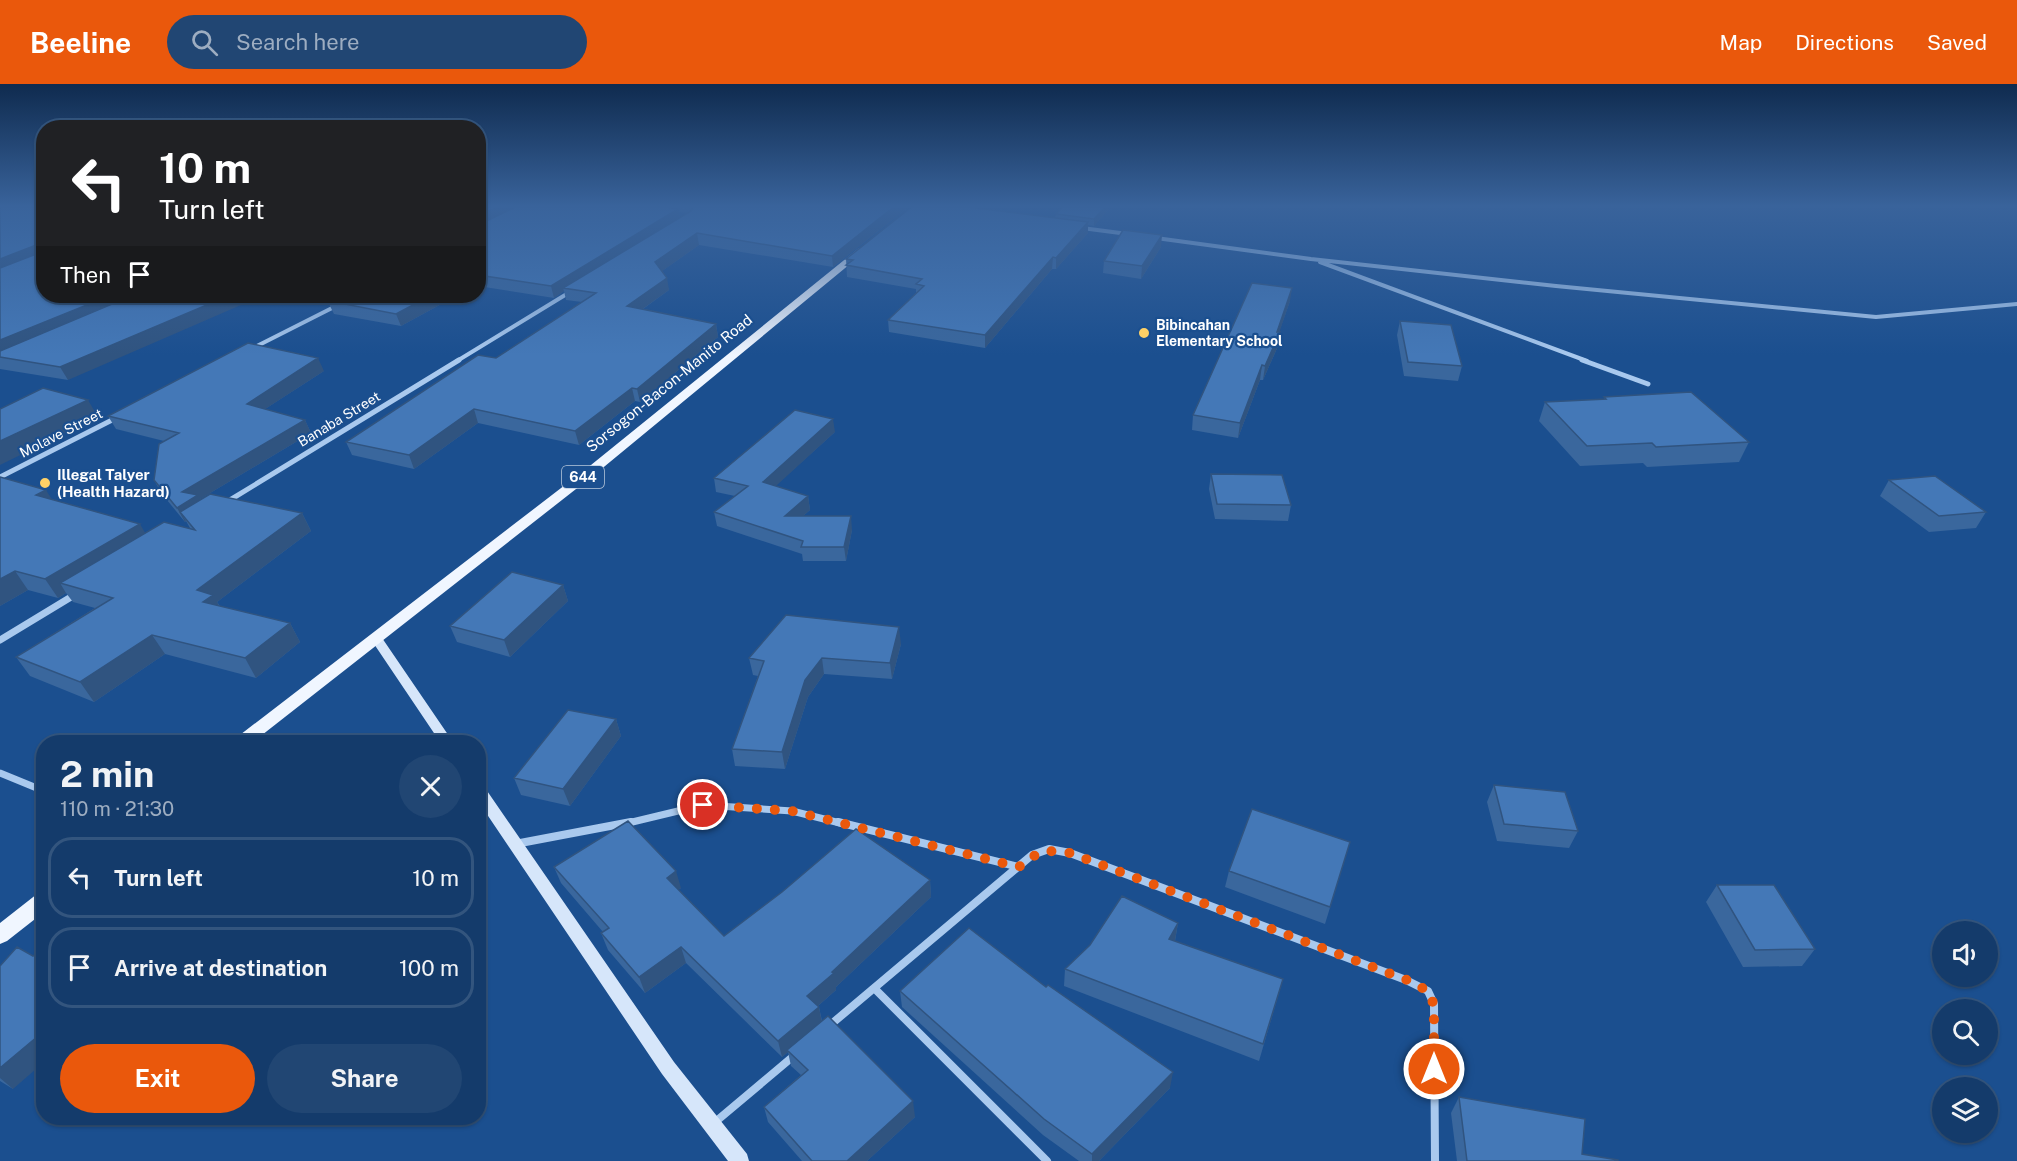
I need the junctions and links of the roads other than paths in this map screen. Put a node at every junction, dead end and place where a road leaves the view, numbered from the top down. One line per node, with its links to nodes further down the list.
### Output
1 (856, 255): 13 (main road, Sorsogon-Bacon-Manito Road / 644)
2 (1283, 255): 3 (street)
3 (1311, 259): 6 (street); 8 (street)
4 (579, 287): 11 (street, Banaba Street)
5 (342, 303): 7 (street)
6 (2017, 304)
7 (252, 349)
8 (1648, 384)
9 (126, 413): 10 (street, Molave Street)
10 (0, 477)
11 (224, 504)
12 (81, 590): 14 (street)
13 (376, 638): 15 (main road, Sorsogon-Bacon-Manito Road / 644); 16 (street)
14 (0, 640)
15 (251, 735)
16 (442, 735)
17 (0, 773): 18 (street)
18 (36, 788)
19 (486, 801): 20 (street)
20 (515, 844): 21 (street); 27 (street)
21 (1019, 867): 24 (street); 30 (street)
22 (36, 906): 23 (main road)
23 (0, 935)
24 (874, 988): 25 (street); 29 (street)
25 (820, 1034)
26 (802, 1049): 27 (street)
27 (712, 1125): 28 (street)
28 (740, 1161)
29 (1047, 1161)
30 (1435, 1161)

